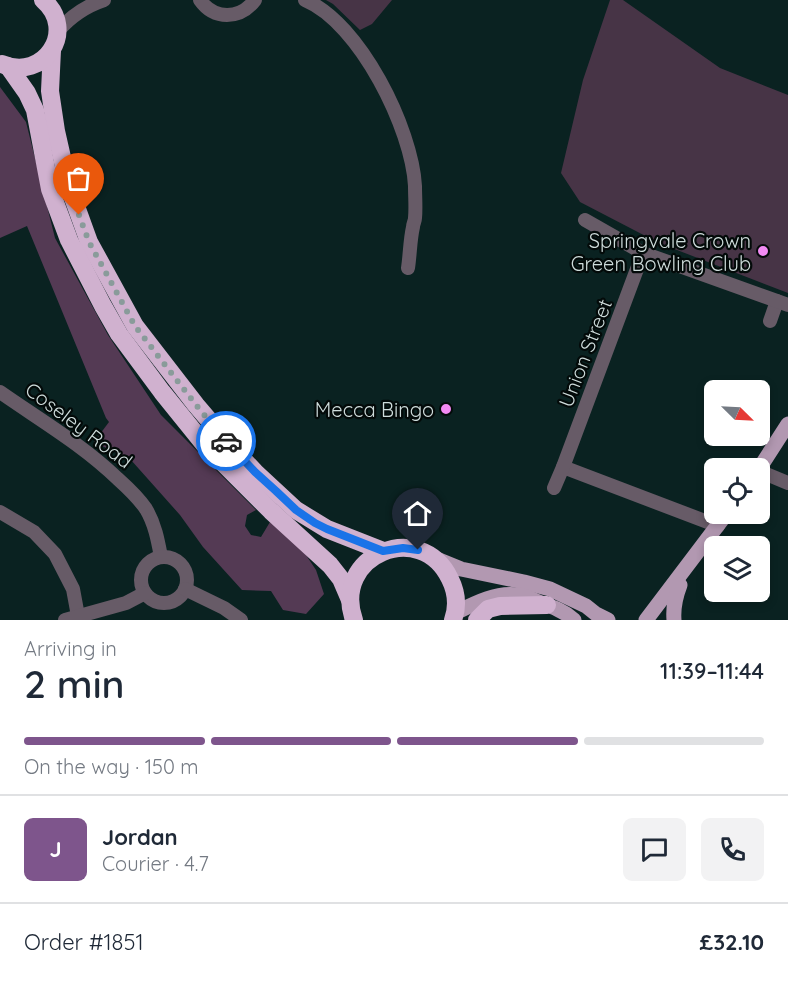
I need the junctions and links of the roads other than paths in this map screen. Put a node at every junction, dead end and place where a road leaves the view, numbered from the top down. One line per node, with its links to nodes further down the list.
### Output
1 (45, 0): 6 (highway)
2 (104, 0): 6 (street)
3 (200, 0): 4 (street)
4 (256, 0)
5 (305, 0): 11 (street)
6 (58, 32): 7 (highway)
7 (52, 50): 8 (highway); 23 (highway)
8 (4, 64): 30 (highway)
9 (585, 220): 10 (street)
10 (643, 253): 12 (street); 17 (street, Union Street)
11 (408, 268)
12 (783, 303): 13 (street)
13 (770, 321)
14 (0, 392): 24 (street, Coseley Road)
15 (788, 424): 16 (main road)
16 (767, 458)
17 (563, 467): 20 (street, Union Street); 22 (street)
18 (770, 475): 19 (street)
19 (788, 483)
20 (554, 488)
21 (0, 512): 32 (street)
22 (718, 526): 26 (main road)
23 (383, 551): 25 (highway); 30 (highway)
24 (161, 557): 27 (street); 28 (street)
25 (433, 558): 31 (highway); 36 (main road)
26 (692, 561): 37 (main road); 38 (main road)
27 (185, 589): 28 (street); 33 (street)
28 (145, 592): 32 (street)
29 (548, 605): 31 (main road); 34 (highway); 35 (main road)
30 (351, 613)
31 (454, 616)
32 (72, 618)
33 (241, 620)
34 (477, 620)
35 (574, 620)
36 (608, 620)
37 (646, 620)
38 (674, 620)

